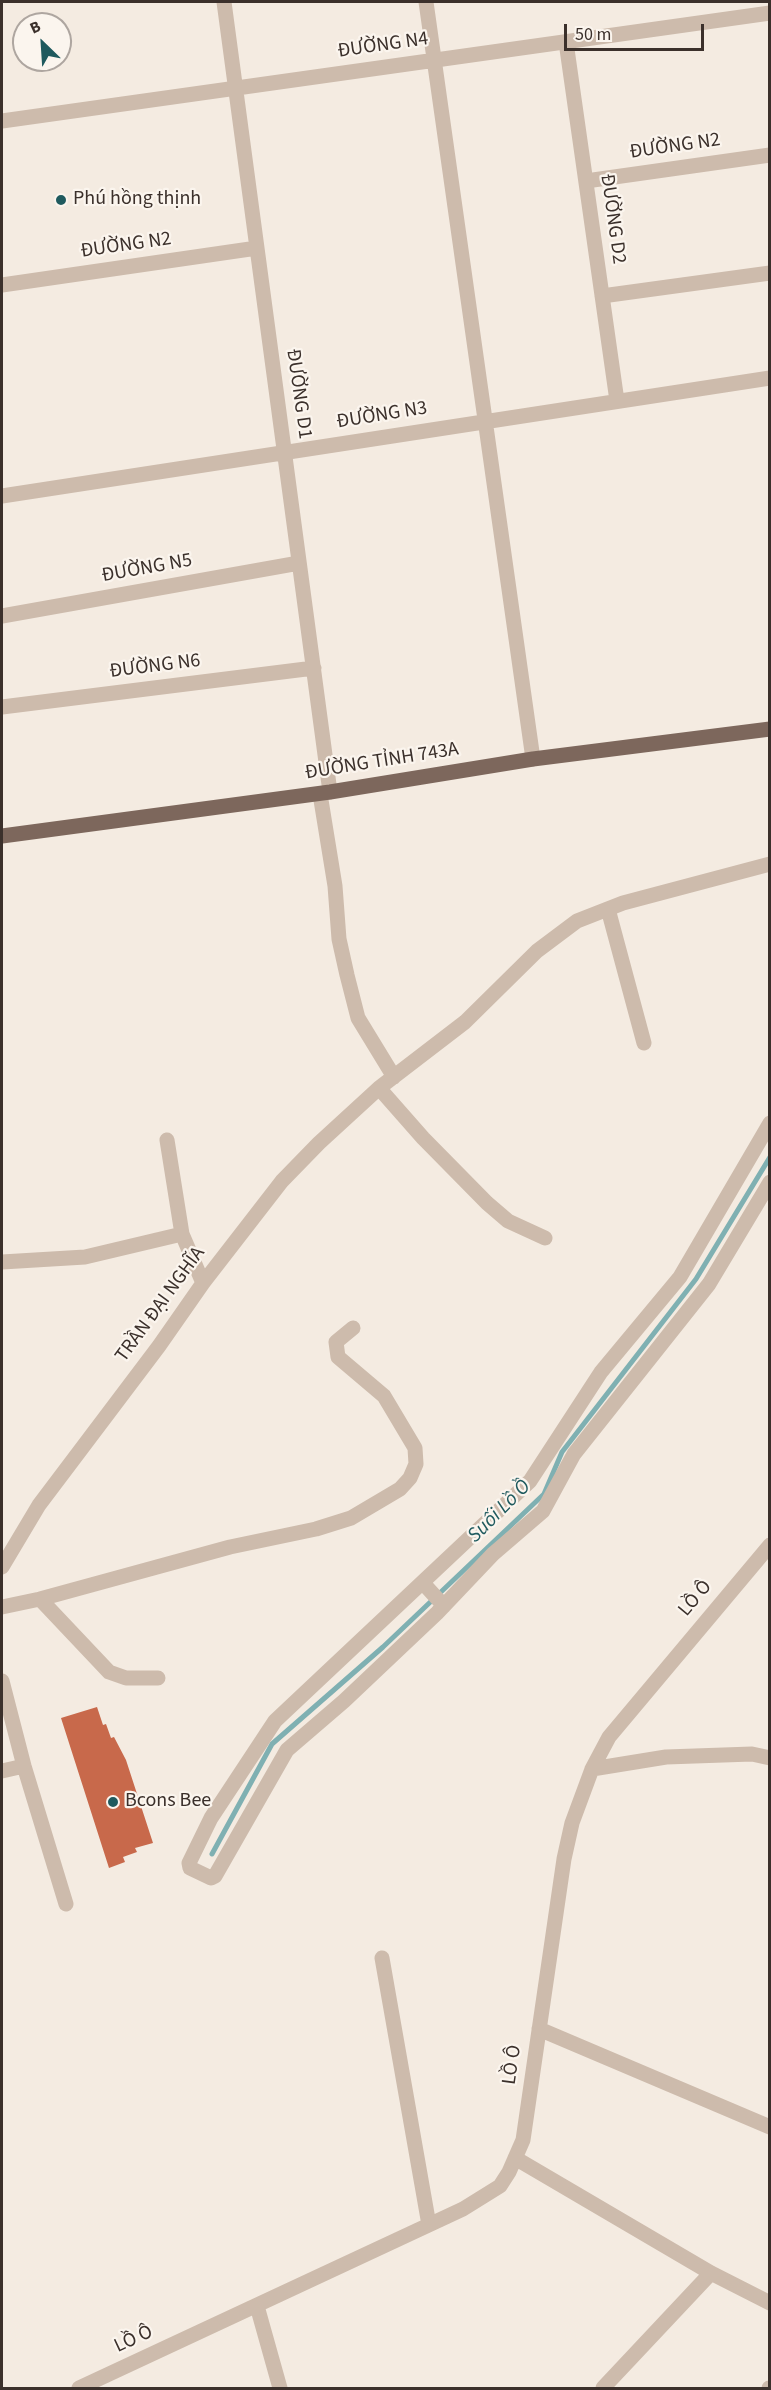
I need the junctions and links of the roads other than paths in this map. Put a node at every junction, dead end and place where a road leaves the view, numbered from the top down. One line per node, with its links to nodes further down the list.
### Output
1 (224, 2): 6 (street, ĐƯỜNG D1)
2 (426, 2): 5 (street)
3 (770, 13): 4 (street, ĐƯỜNG N4)
4 (566, 42): 5 (street, ĐƯỜNG N4); 9 (street, ĐƯỜNG D2)
5 (434, 60): 6 (street, ĐƯỜNG N4); 16 (street)
6 (236, 89): 7 (street, ĐƯỜNG N4); 10 (street, ĐƯỜNG D1)
7 (2, 122)
8 (770, 154): 9 (street, ĐƯỜNG N2)
9 (586, 181): 13 (street, ĐƯỜNG D2)
10 (257, 248): 12 (street, ĐƯỜNG N2); 17 (street, ĐƯỜNG D1)
11 (770, 273): 13 (street)
12 (2, 285)
13 (602, 296): 15 (street, ĐƯỜNG D2)
14 (770, 378): 15 (street, ĐƯỜNG N3)
15 (617, 402): 16 (street, ĐƯỜNG N3)
16 (486, 422): 17 (street, ĐƯỜNG N3); 24 (street)
17 (285, 453): 18 (street, ĐƯỜNG N3); 19 (street, ĐƯỜNG D1)
18 (2, 496)
19 (299, 563): 20 (street, ĐƯỜNG N5); 21 (street, ĐƯỜNG D1)
20 (2, 616)
21 (314, 668): 22 (street, ĐƯỜNG N6); 25 (street, ĐƯỜNG D1)
22 (2, 707)
23 (770, 729): 24 (main road, ĐƯỜNG TỈNH 743A)
24 (533, 759): 25 (main road, ĐƯỜNG TỈNH 743A)
25 (325, 793): 26 (main road, ĐƯỜNG TỈNH 743A); 30 (street)
26 (2, 836)
27 (770, 864): 28 (street, TRẦN ĐẠI NGHĨA)
28 (608, 909): 29 (street); 30 (street, TRẦN ĐẠI NGHĨA)
29 (644, 1043)
30 (394, 1077): 31 (street, TRẦN ĐẠI NGHĨA)
31 (379, 1088): 36 (street); 38 (street, TRẦN ĐẠI NGHĨA)
32 (770, 1123): 42 (street)
33 (167, 1140): 35 (street)
34 (770, 1182): 42 (street)
35 (182, 1234): 37 (street); 38 (street)
36 (545, 1238)
37 (2, 1262)
38 (203, 1283): 41 (street, TRẦN ĐẠI NGHĨA)
39 (353, 1328): 43 (street)
40 (770, 1545): 49 (street, LỒ Ô)
41 (2, 1567)
42 (433, 1594): 42 (street)
43 (40, 1599): 44 (street); 45 (street)
44 (2, 1607)
45 (158, 1678)
46 (2, 1681): 48 (street)
47 (770, 1758): 49 (street)
48 (24, 1766): 50 (street); 51 (street)
49 (592, 1769): 53 (street, LỒ Ô)
50 (2, 1771)
51 (66, 1904)
52 (382, 1958): 56 (street)
53 (539, 2029): 54 (street); 55 (street, LỒ Ô)
54 (770, 2127)
55 (515, 2158): 56 (street, LỒ Ô); 57 (street)
56 (429, 2225): 59 (street, LỒ Ô)
57 (711, 2273): 58 (street); 62 (street)
58 (770, 2303)
59 (257, 2306): 60 (street, LỒ Ô); 61 (street)
60 (79, 2388)
61 (280, 2388)
62 (603, 2388)

